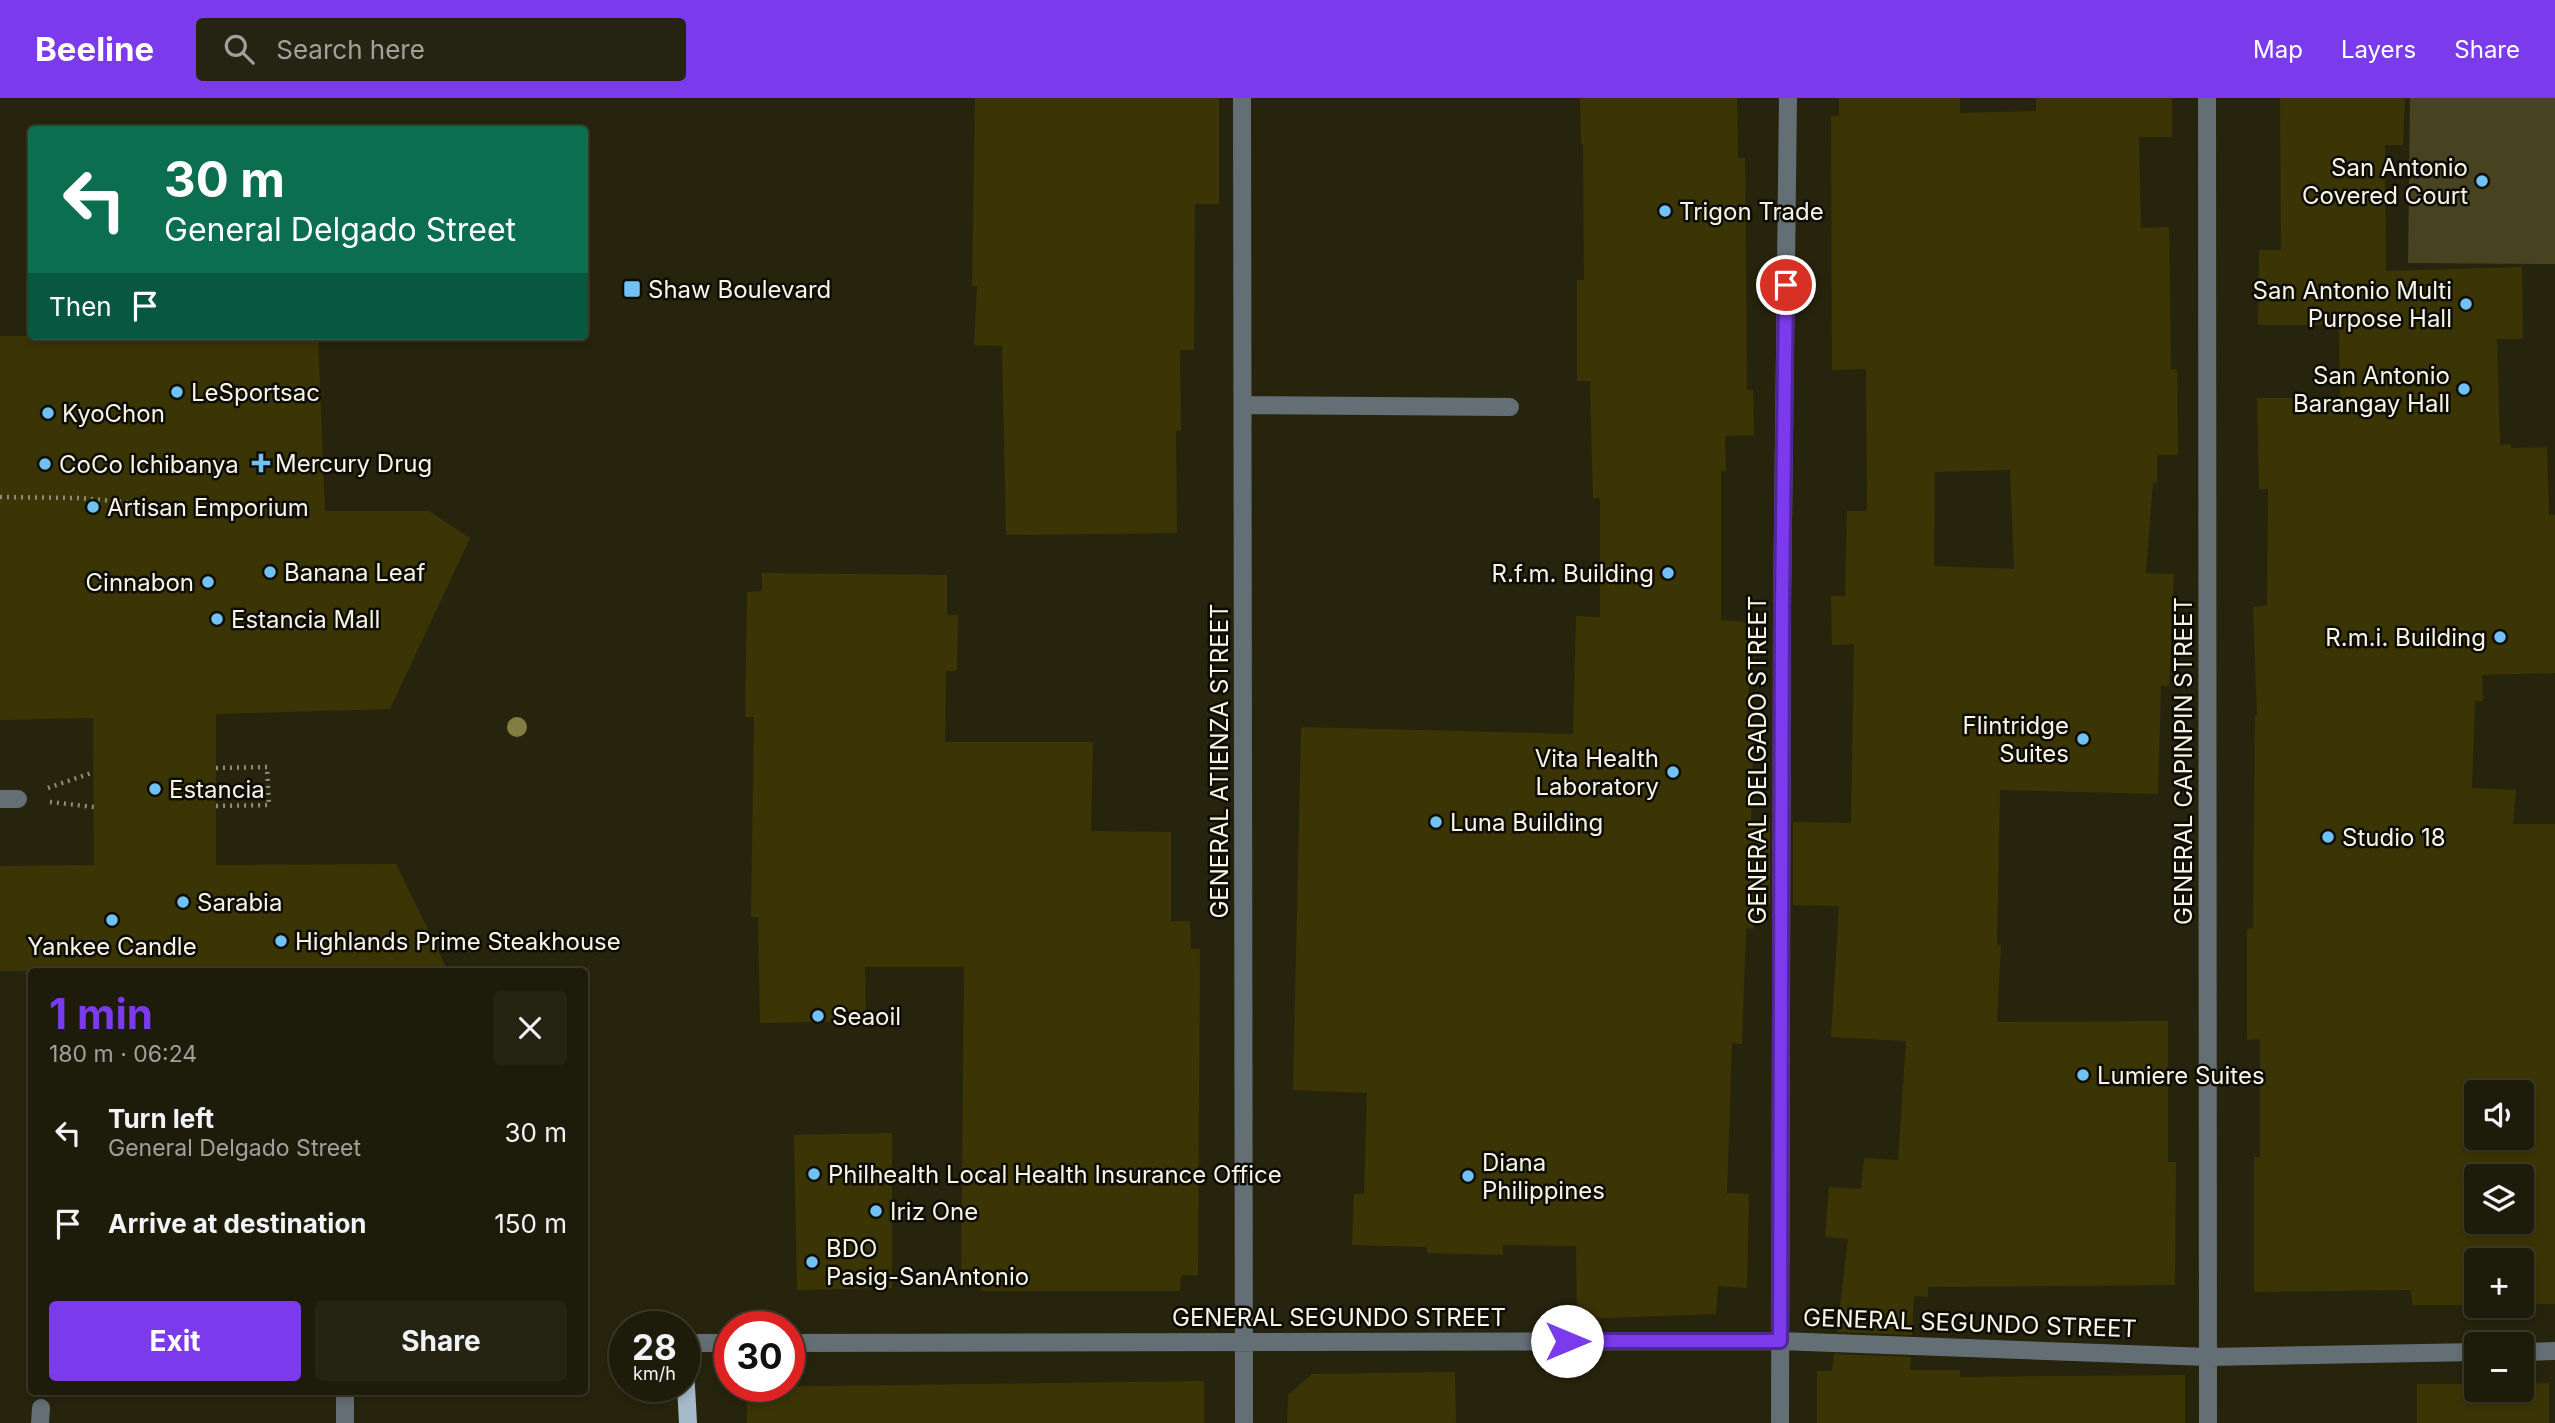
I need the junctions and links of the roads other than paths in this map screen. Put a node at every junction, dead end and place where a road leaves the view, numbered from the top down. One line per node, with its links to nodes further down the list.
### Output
1 (1242, 98): 4 (street, GENERAL ATIENZA STREET)
2 (1787, 98): 7 (street, GENERAL DELGADO STREET)
3 (2207, 98): 12 (street, GENERAL CAPINPIN STREET)
4 (1243, 405): 5 (street); 6 (street, GENERAL ATIENZA STREET)
5 (1510, 407)
6 (1243, 1341): 7 (street, GENERAL SEGUNDO STREET); 8 (street, GENERAL SEGUNDO STREET); 17 (street, GENERAL ATIENZA STREET)
7 (1780, 1341): 12 (street, GENERAL SEGUNDO STREET); 18 (street, GENERAL DELGADO STREET)
8 (805, 1343)
9 (2555, 1351): 11 (street)
10 (2464, 1352): 12 (street, GENERAL SEGUNDO STREET)
11 (2534, 1352)
12 (2208, 1357): 19 (street, GENERAL CAPINPIN STREET)
13 (345, 1395): 15 (street)
14 (687, 1402): 16 (main road)
15 (345, 1423)
16 (688, 1423)
17 (1244, 1423)
18 (1780, 1423)
19 (2208, 1423)

